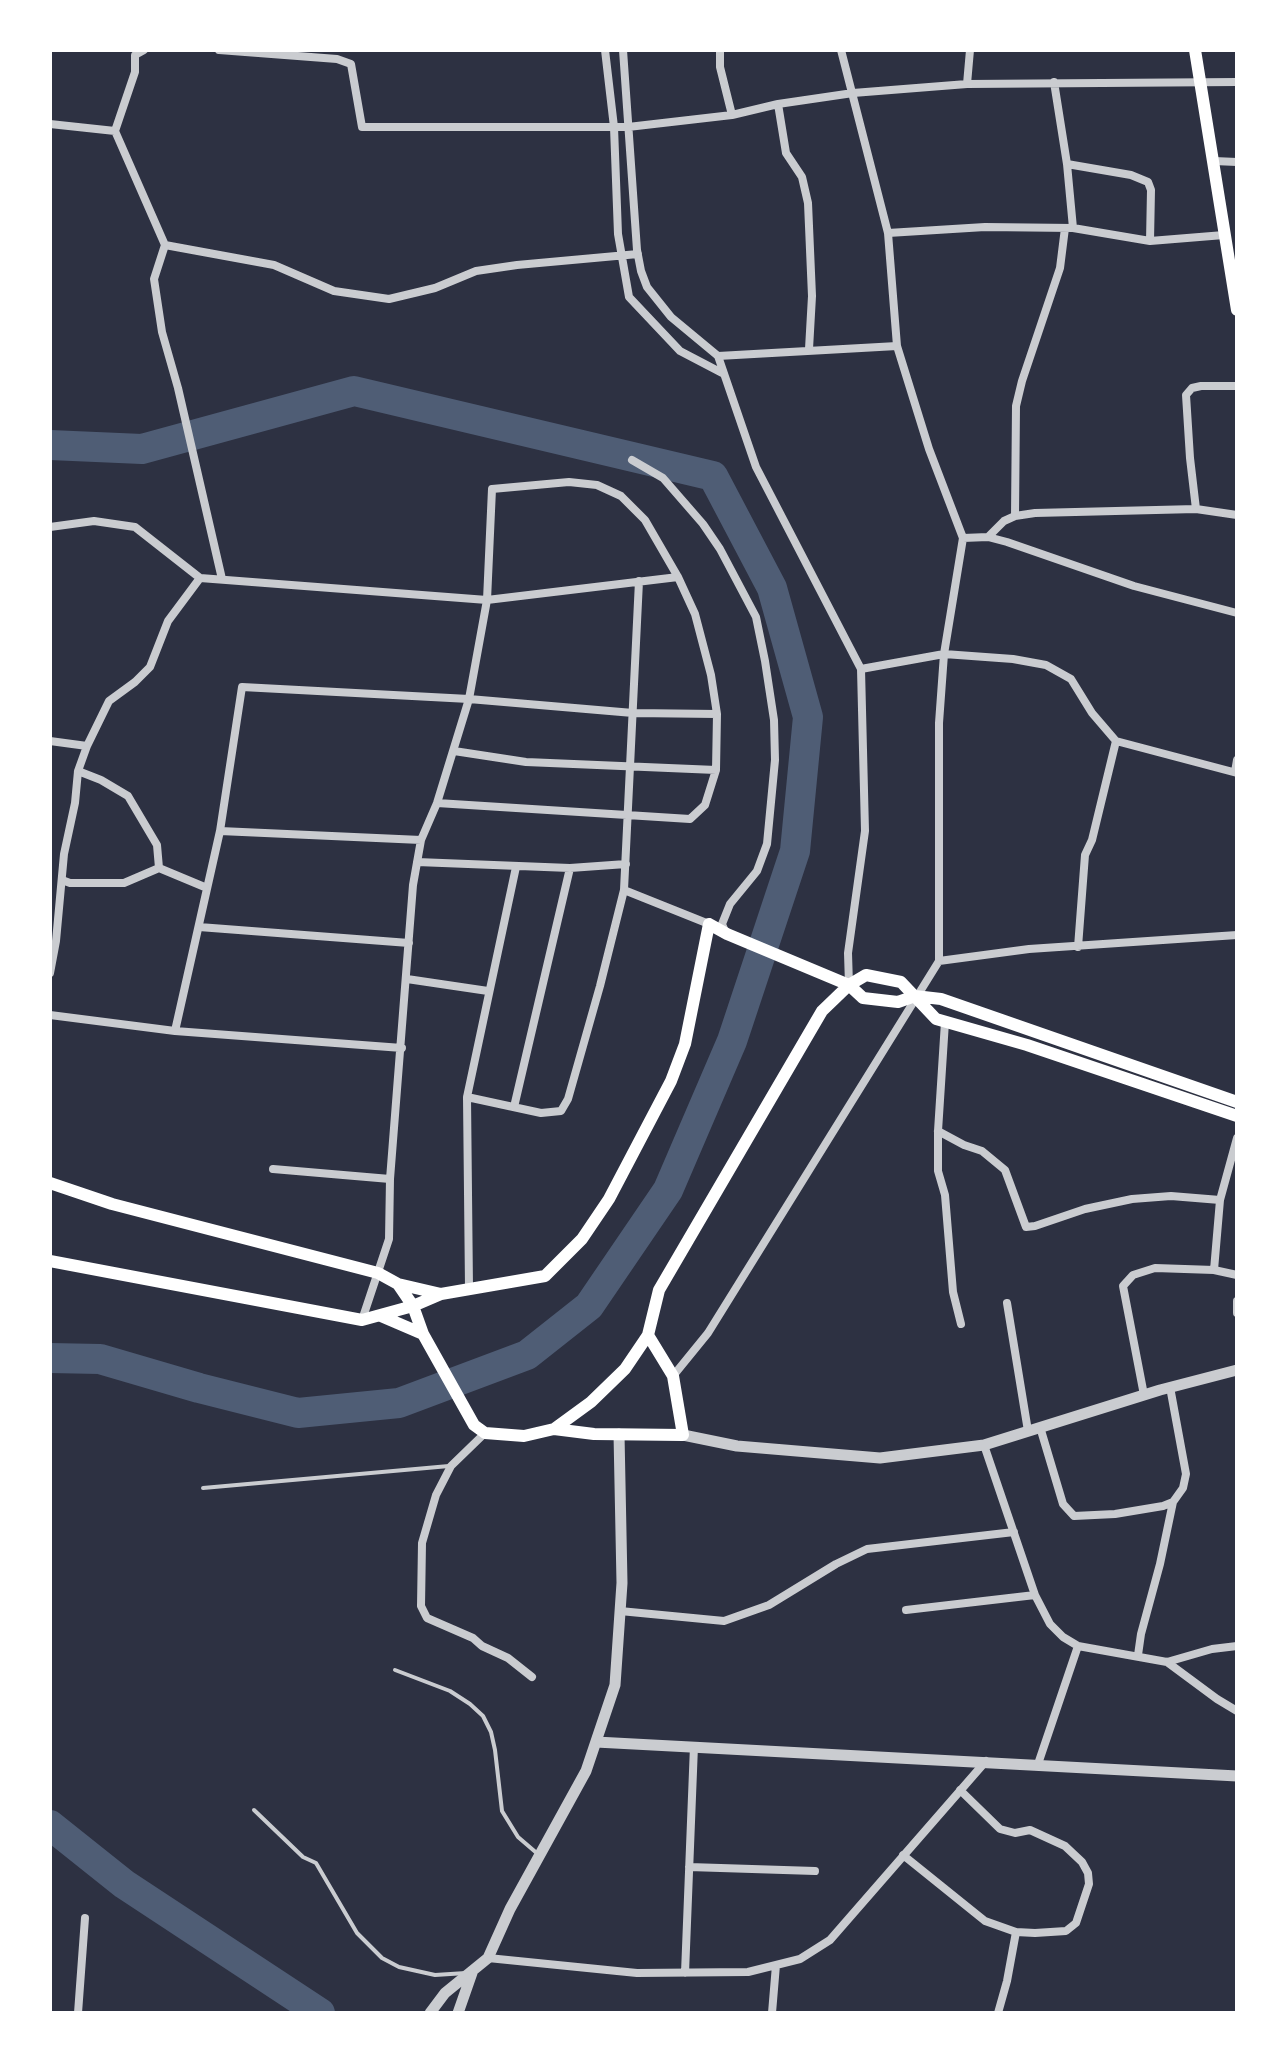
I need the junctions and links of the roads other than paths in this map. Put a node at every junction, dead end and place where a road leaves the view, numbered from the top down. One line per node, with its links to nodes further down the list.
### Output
1 (144, 50): 9 (street)
2 (219, 50): 18 (street)
3 (605, 50): 18 (street)
4 (623, 50): 19 (street)
5 (720, 50): 16 (street)
6 (841, 50): 14 (street)
7 (970, 50): 13 (street)
8 (1195, 50): 10 (main road)
9 (134, 52): 20 (street)
10 (1198, 81): 11 (street); 12 (street); 21 (main road)
11 (1054, 82): 13 (street); 23 (street)
12 (1237, 82)
13 (967, 84): 14 (street)
14 (853, 93): 15 (street); 25 (street)
15 (778, 104): 16 (street); 34 (street)
16 (732, 115): 19 (street)
17 (50, 124): 20 (street)
18 (614, 127): 19 (street); 30 (street)
19 (628, 127): 29 (street)
20 (115, 131): 28 (street)
21 (1214, 161): 22 (street); 26 (main road)
22 (1237, 162)
23 (1067, 164): 24 (street); 27 (street)
24 (1069, 228): 25 (street); 27 (street); 41 (street)
25 (888, 233): 33 (street)
26 (1224, 235): 27 (street); 31 (main road)
27 (1150, 241)
28 (165, 245): 30 (street); 47 (street)
29 (638, 254): 30 (street); 35 (street)
30 (621, 258): 36 (street)
31 (1235, 290): 32 (main road)
32 (1237, 310)
33 (897, 346): 34 (street); 44 (street)
34 (809, 349): 35 (street)
35 (718, 356): 36 (street)
36 (724, 375): 52 (street)
37 (1237, 386): 39 (street)
38 (632, 460): 81 (street)
39 (1196, 509): 40 (street); 41 (street)
40 (1237, 515)
41 (1015, 516): 43 (street)
42 (50, 527): 46 (street)
43 (988, 537): 44 (street); 50 (street)
44 (963, 538): 51 (street)
45 (678, 577): 48 (street); 49 (street); 55 (street)
46 (200, 578): 47 (street); 58 (street)
47 (222, 579): 49 (street)
48 (639, 581): 49 (street); 54 (street)
49 (487, 600): 53 (street)
50 (1237, 613)
51 (944, 654): 52 (street); 57 (street); 85 (street)
52 (861, 669): 88 (street)
53 (469, 699): 54 (street); 59 (street); 67 (street)
54 (633, 713): 55 (street); 61 (street)
55 (717, 714): 62 (street)
56 (50, 741): 58 (street)
57 (1116, 741): 64 (street); 84 (street)
58 (87, 746): 63 (street)
59 (454, 751): 61 (street); 65 (street)
60 (1237, 760): 64 (street)
61 (629, 764): 62 (street); 66 (street)
62 (716, 770): 66 (street)
63 (78, 771): 72 (street); 74 (street)
64 (1236, 772)
65 (437, 803): 66 (street); 68 (street)
66 (629, 816): 70 (street)
67 (220, 831): 68 (street); 75 (street)
68 (421, 840): 69 (street)
69 (417, 862): 71 (street); 83 (street)
70 (626, 864): 73 (street); 76 (street)
71 (516, 867): 73 (street); 89 (street)
72 (159, 868): 74 (street); 75 (street)
73 (570, 868): 97 (street)
74 (62, 880): 78 (street)
75 (207, 888): 80 (street)
76 (624, 890): 79 (street); 97 (street)
77 (50, 903): 78 (street)
78 (60, 906): 86 (street)
79 (709, 924): 81 (main road); 110 (main road)
80 (199, 927): 83 (street); 93 (street)
81 (727, 934): 88 (main road)
82 (1237, 935): 84 (street)
83 (409, 943): 87 (street)
84 (1078, 947): 85 (street)
85 (939, 961): 90 (street)
86 (50, 973)
87 (407, 979): 89 (street); 94 (street)
88 (849, 985): 90 (main road); 90 (main road); 120 (main road)
89 (488, 991): 95 (street)
90 (915, 996): 92 (main road); 96 (main road); 122 (street)
91 (50, 1015): 93 (street)
92 (945, 1022): 98 (main road); 99 (street)
93 (175, 1031): 94 (street)
94 (402, 1048): 102 (street)
95 (467, 1097): 97 (street); 110 (street)
96 (1237, 1102)
97 (514, 1107)
98 (1237, 1116)
99 (938, 1131): 104 (street); 118 (street)
100 (1237, 1138): 104 (street)
101 (273, 1169): 102 (street)
102 (390, 1179): 107 (street)
103 (50, 1183): 107 (main road)
104 (1220, 1200): 106 (street)
105 (50, 1261): 117 (main road)
106 (1214, 1270): 108 (street); 124 (street)
107 (378, 1273): 109 (main road); 117 (street)
108 (1237, 1275)
109 (398, 1284): 111 (main road); 114 (main road)
110 (469, 1288): 111 (main road)
111 (441, 1294): 114 (main road)
112 (1237, 1301): 115 (street)
113 (1007, 1303): 127 (street)
114 (413, 1306): 116 (main road); 119 (main road)
115 (1237, 1313)
116 (381, 1316): 117 (main road); 119 (main road)
117 (362, 1320)
118 (961, 1324)
119 (423, 1334): 125 (main road)
120 (648, 1335): 122 (main road); 126 (main road)
121 (1237, 1370): 123 (street)
122 (673, 1376): 129 (main road)
123 (1170, 1387): 124 (street); 133 (street)
124 (1144, 1395): 127 (street)
125 (479, 1429): 126 (main road); 131 (street)
126 (554, 1429): 128 (main road)
127 (1034, 1429): 130 (street); 133 (street)
128 (619, 1434): 129 (main road); 137 (street)
129 (683, 1435): 130 (street)
130 (984, 1445): 134 (street)
131 (451, 1466): 132 (lane); 143 (street)
132 (203, 1488)
133 (1173, 1502): 140 (street)
134 (1014, 1532): 135 (street); 137 (street)
135 (1035, 1595): 136 (street); 138 (street)
136 (906, 1610)
137 (620, 1611): 145 (street)
138 (1078, 1646): 140 (street); 148 (street)
139 (1237, 1646): 141 (street)
140 (1138, 1655): 141 (street)
141 (1167, 1662): 144 (street)
142 (395, 1670): 152 (lane)
143 (532, 1677)
144 (1237, 1711)
145 (596, 1742): 146 (street); 152 (street)
146 (694, 1746): 147 (street); 154 (street)
147 (987, 1761): 148 (street); 150 (street)
148 (1038, 1764): 149 (street)
149 (1237, 1776)
150 (960, 1790): 153 (street); 157 (street)
151 (254, 1810): 160 (lane)
152 (539, 1855): 158 (street)
153 (903, 1855): 157 (street); 159 (street)
154 (689, 1867): 155 (street); 161 (street)
155 (815, 1871)
156 (85, 1918): 163 (street)
157 (1016, 1932): 166 (street)
158 (488, 1958): 160 (street); 161 (street)
159 (776, 1965): 161 (street); 165 (street)
160 (472, 1973): 162 (street); 164 (street)
161 (685, 1973)
162 (458, 2012)
163 (78, 2013)
164 (430, 2013)
165 (772, 2013)
166 (998, 2013)

